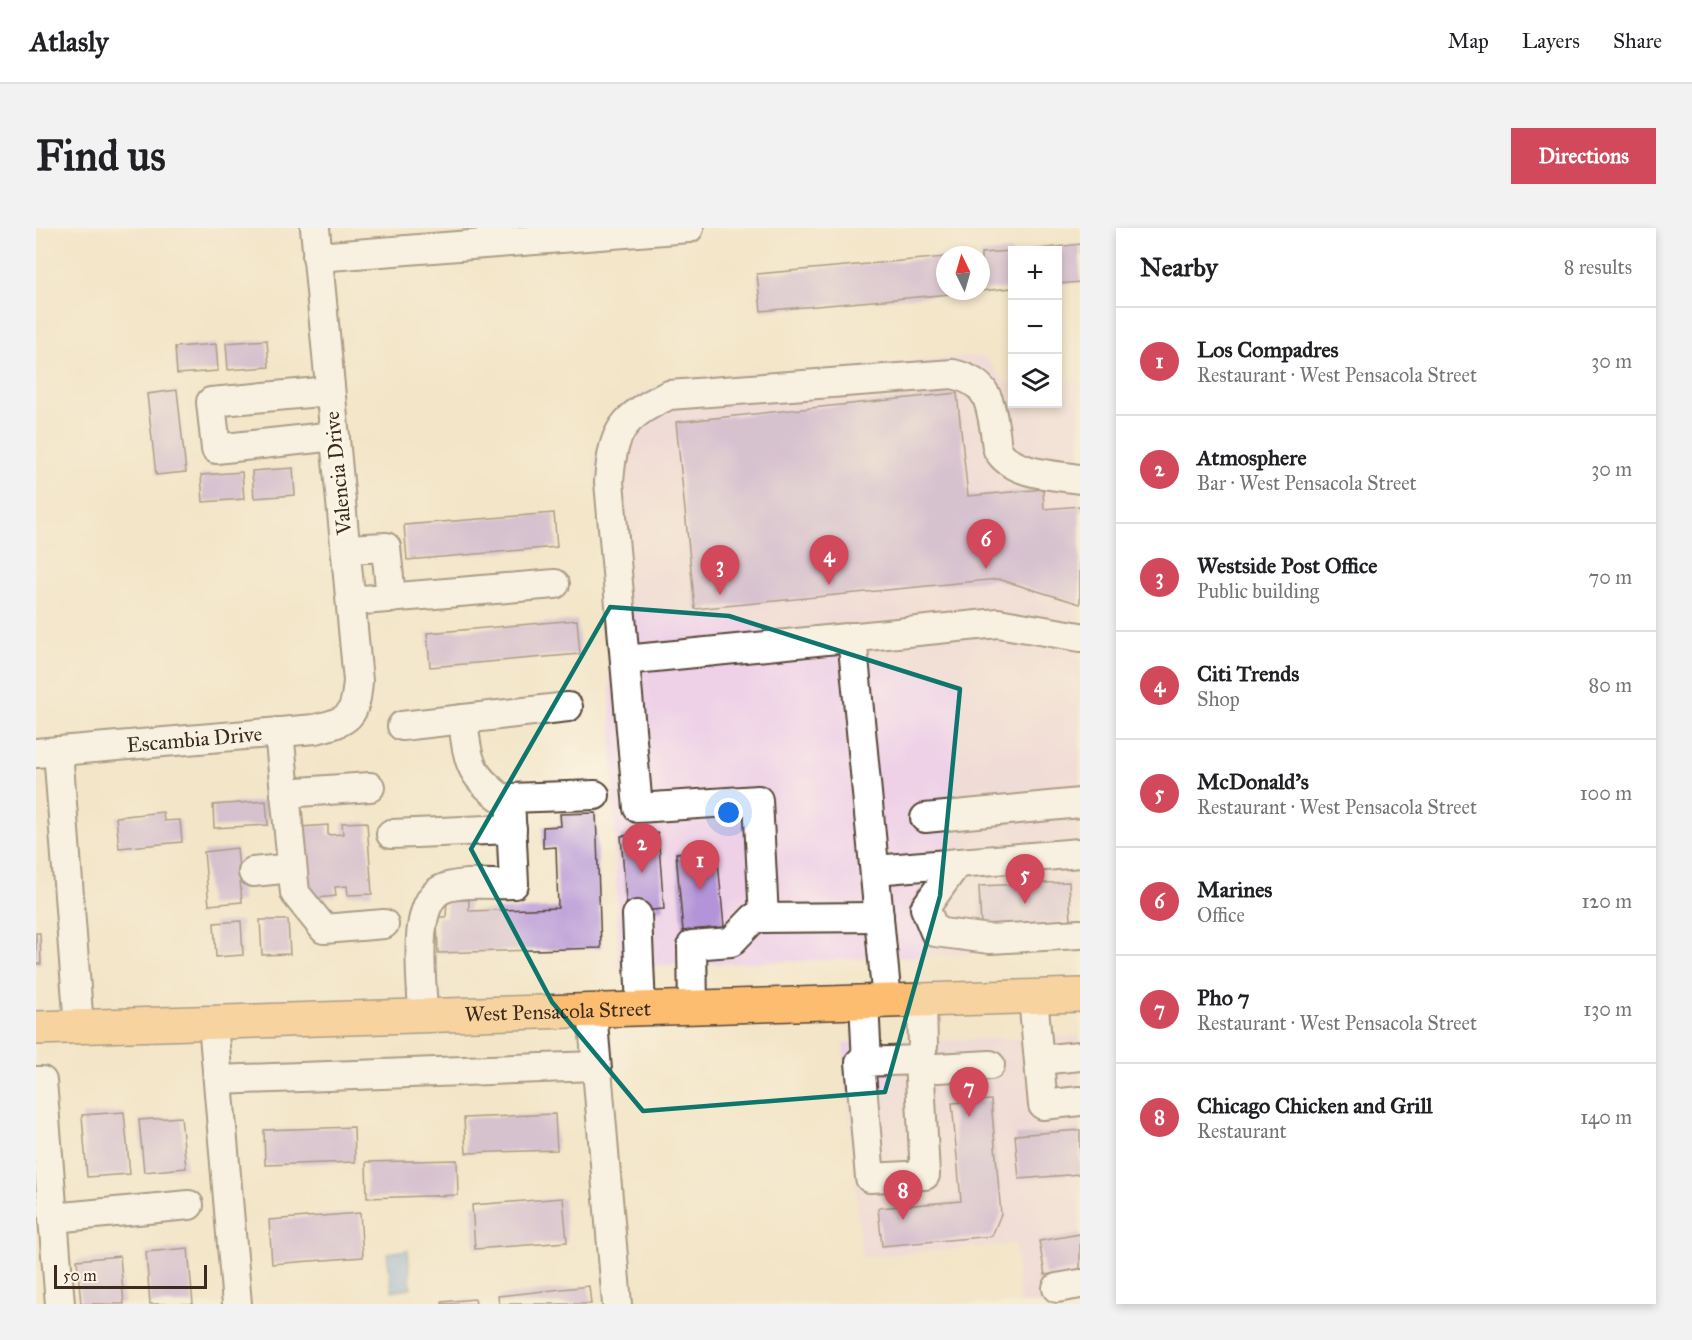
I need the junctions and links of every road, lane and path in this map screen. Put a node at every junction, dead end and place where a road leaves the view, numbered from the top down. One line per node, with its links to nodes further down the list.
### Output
1 (315, 228): 4 (street, Valencia Drive)
2 (689, 228): 3 (street)
3 (450, 237): 4 (street)
4 (317, 258): 5 (street, Valencia Drive)
5 (330, 391): 6 (street, Valencia Drive); 6 (street)
6 (335, 436): 8 (street, Valencia Drive)
7 (1080, 478): 14 (street)
8 (346, 549): 10 (street); 11 (street, Valencia Drive)
9 (555, 584): 10 (street)
10 (391, 598): 11 (street)
11 (351, 601): 16 (street, Valencia Drive)
12 (1080, 637): 13 (street)
13 (852, 638): 14 (street); 31 (street)
14 (625, 660): 35 (street)
15 (568, 707): 17 (street)
16 (350, 716): 19 (street, Escambia Drive)
17 (463, 719): 18 (street); 25 (street)
18 (402, 726)
19 (279, 732): 20 (street, Escambia Drive); 22 (street)
20 (47, 752): 47 (street)
21 (370, 787): 22 (street)
22 (285, 793): 30 (street)
23 (595, 795): 25 (street)
24 (1080, 803): 26 (street)
25 (511, 817): 27 (street); 45 (street)
26 (925, 818)
27 (391, 834)
28 (1080, 853): 29 (street)
29 (957, 863): 31 (street); 37 (street)
30 (292, 868): 32 (street); 36 (street)
31 (875, 870): 34 (street)
32 (253, 872)
33 (637, 915): 43 (street)
34 (879, 917): 35 (street); 41 (street)
35 (764, 918): 42 (street)
36 (384, 924)
37 (1080, 934)
38 (1080, 995): 39 (main road, West Pensacola Street)
39 (1033, 997): 40 (main road, West Pensacola Street); 50 (street)
40 (922, 1000): 41 (main road, West Pensacola Street); 52 (street)
41 (876, 1001): 42 (main road, West Pensacola Street); 51 (street)
42 (693, 1007): 43 (main road, West Pensacola Street)
43 (641, 1009): 44 (main road, West Pensacola Street)
44 (592, 1011): 45 (main road, West Pensacola Street); 54 (street)
45 (423, 1016): 46 (main road, West Pensacola Street)
46 (213, 1023): 47 (main road, West Pensacola Street); 55 (street)
47 (79, 1027): 48 (main road, West Pensacola Street)
48 (36, 1028)
49 (1080, 1056): 50 (street)
50 (1039, 1060): 57 (street)
51 (867, 1062): 52 (street); 52 (street)
52 (919, 1064): 53 (street)
53 (990, 1065)
54 (596, 1066): 55 (street); 62 (street)
55 (218, 1080): 61 (street)
56 (36, 1081): 59 (street)
57 (1080, 1101)
58 (189, 1205): 59 (street)
59 (53, 1218): 60 (street)
60 (60, 1304)
61 (237, 1304)
62 (617, 1304)

